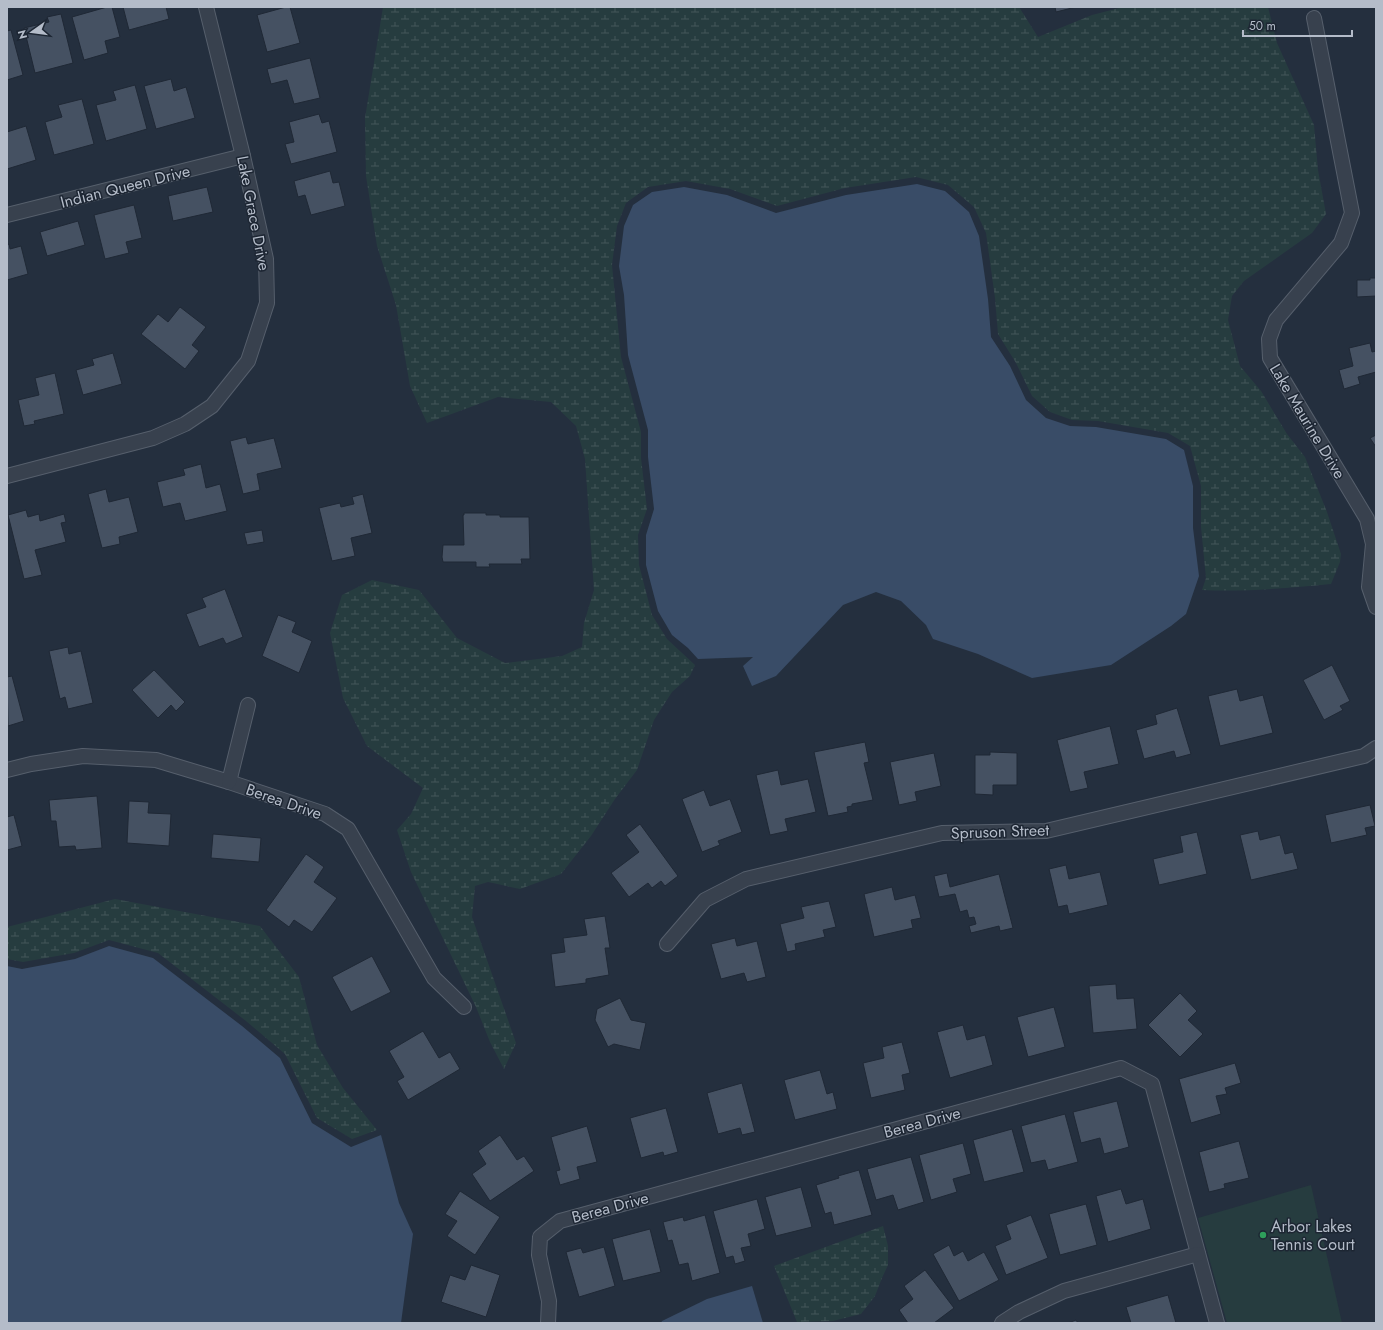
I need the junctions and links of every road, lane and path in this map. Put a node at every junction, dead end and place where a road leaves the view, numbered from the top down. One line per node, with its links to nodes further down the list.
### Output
1 (206, 7): 3 (street, Lake Grace Drive)
2 (1314, 18): 6 (street, Lake Maurine Drive)
3 (243, 156): 4 (street, Indian Queen Drive); 5 (street, Lake Grace Drive)
4 (7, 215)
5 (7, 476)
6 (1376, 607)
7 (248, 705): 10 (street)
8 (1376, 748): 11 (street, Spruson Street)
9 (7, 770): 10 (street, Berea Drive)
10 (229, 782): 12 (street, Berea Drive)
11 (667, 944)
12 (464, 1008)
13 (1198, 1254): 14 (street, Berea Drive); 15 (street); 16 (street, Berea Drive)
14 (548, 1323)
15 (1002, 1323)
16 (1217, 1323)

